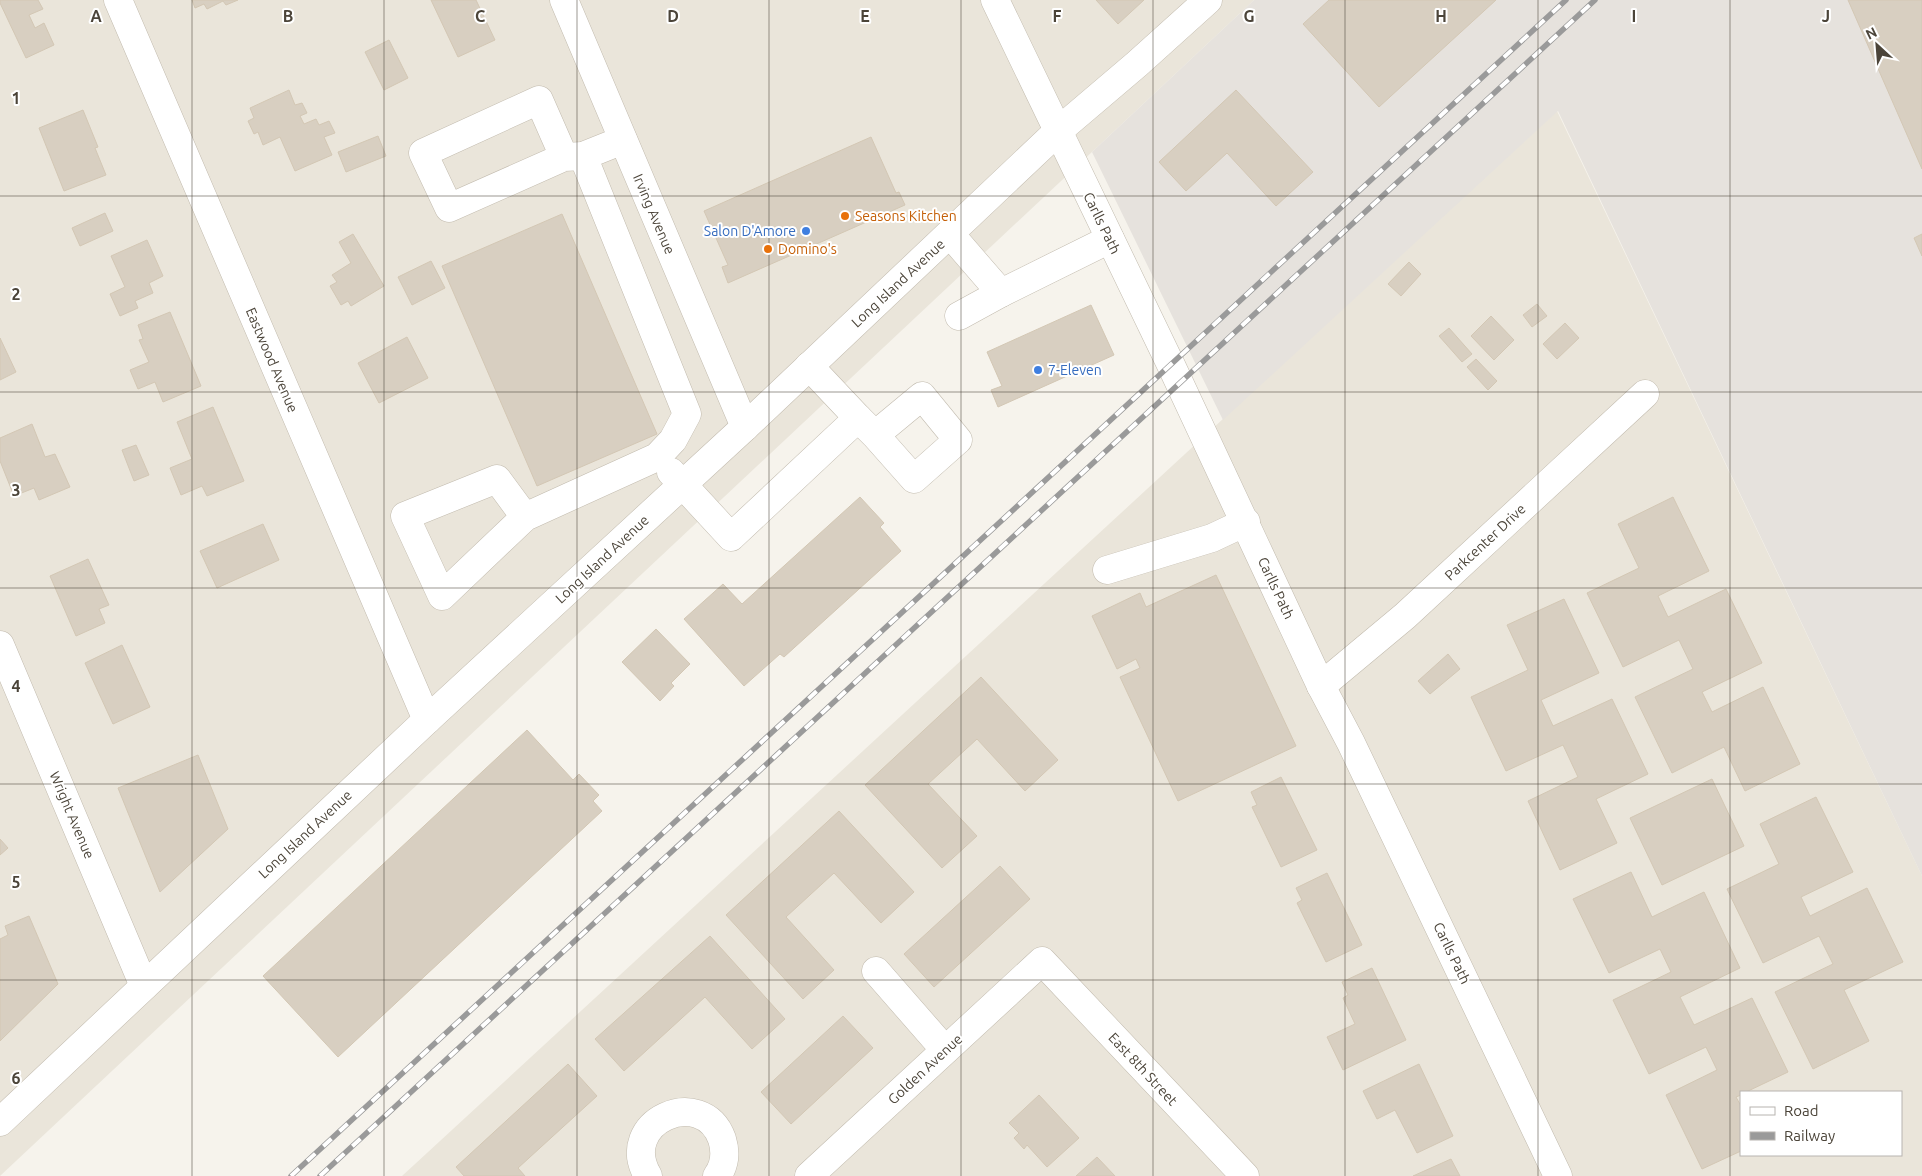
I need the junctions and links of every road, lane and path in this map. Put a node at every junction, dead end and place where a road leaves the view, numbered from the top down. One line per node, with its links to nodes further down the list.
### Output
1 (118, 0): 23 (street, Eastwood Avenue)
2 (564, 0): 6 (street, Irving Avenue)
3 (995, 0): 5 (street, Carlls Path)
4 (1208, 0): 5 (street, Long Island Avenue)
5 (1058, 132): 8 (street, Long Island Avenue); 9 (street, Carlls Path)
6 (623, 140): 7 (street); 14 (street, Irving Avenue)
7 (574, 157): 7 (street); 15 (street)
8 (950, 234): 10 (street); 12 (street, Long Island Avenue)
9 (1110, 240): 10 (street); 18 (street, Carlls Path)
10 (1001, 293): 11 (street)
11 (959, 316)
12 (809, 366): 14 (street, Long Island Avenue); 16 (street)
13 (1645, 394): 22 (street, Parkcenter Drive)
14 (745, 427): 16 (street, Long Island Avenue)
15 (657, 457): 16 (street); 17 (street)
16 (684, 484): 23 (street, Long Island Avenue)
17 (525, 517): 17 (street)
18 (1246, 522): 19 (street); 22 (street, Carlls Path)
19 (1107, 570)
20 (0, 645): 21 (street, Wright Avenue)
21 (6, 678): 26 (street, Wright Avenue)
22 (1320, 686): 33 (street, Carlls Path)
23 (427, 720): 26 (street, Long Island Avenue)
24 (1042, 961): 27 (street, Golden Avenue); 32 (street, East 8th Street)
25 (876, 972): 27 (street)
26 (144, 986): 28 (street, Long Island Avenue)
27 (945, 1050): 31 (street, Golden Avenue)
28 (0, 1122)
29 (648, 1176): 30 (street)
30 (717, 1176)
31 (809, 1176)
32 (1245, 1176)
33 (1558, 1176)

